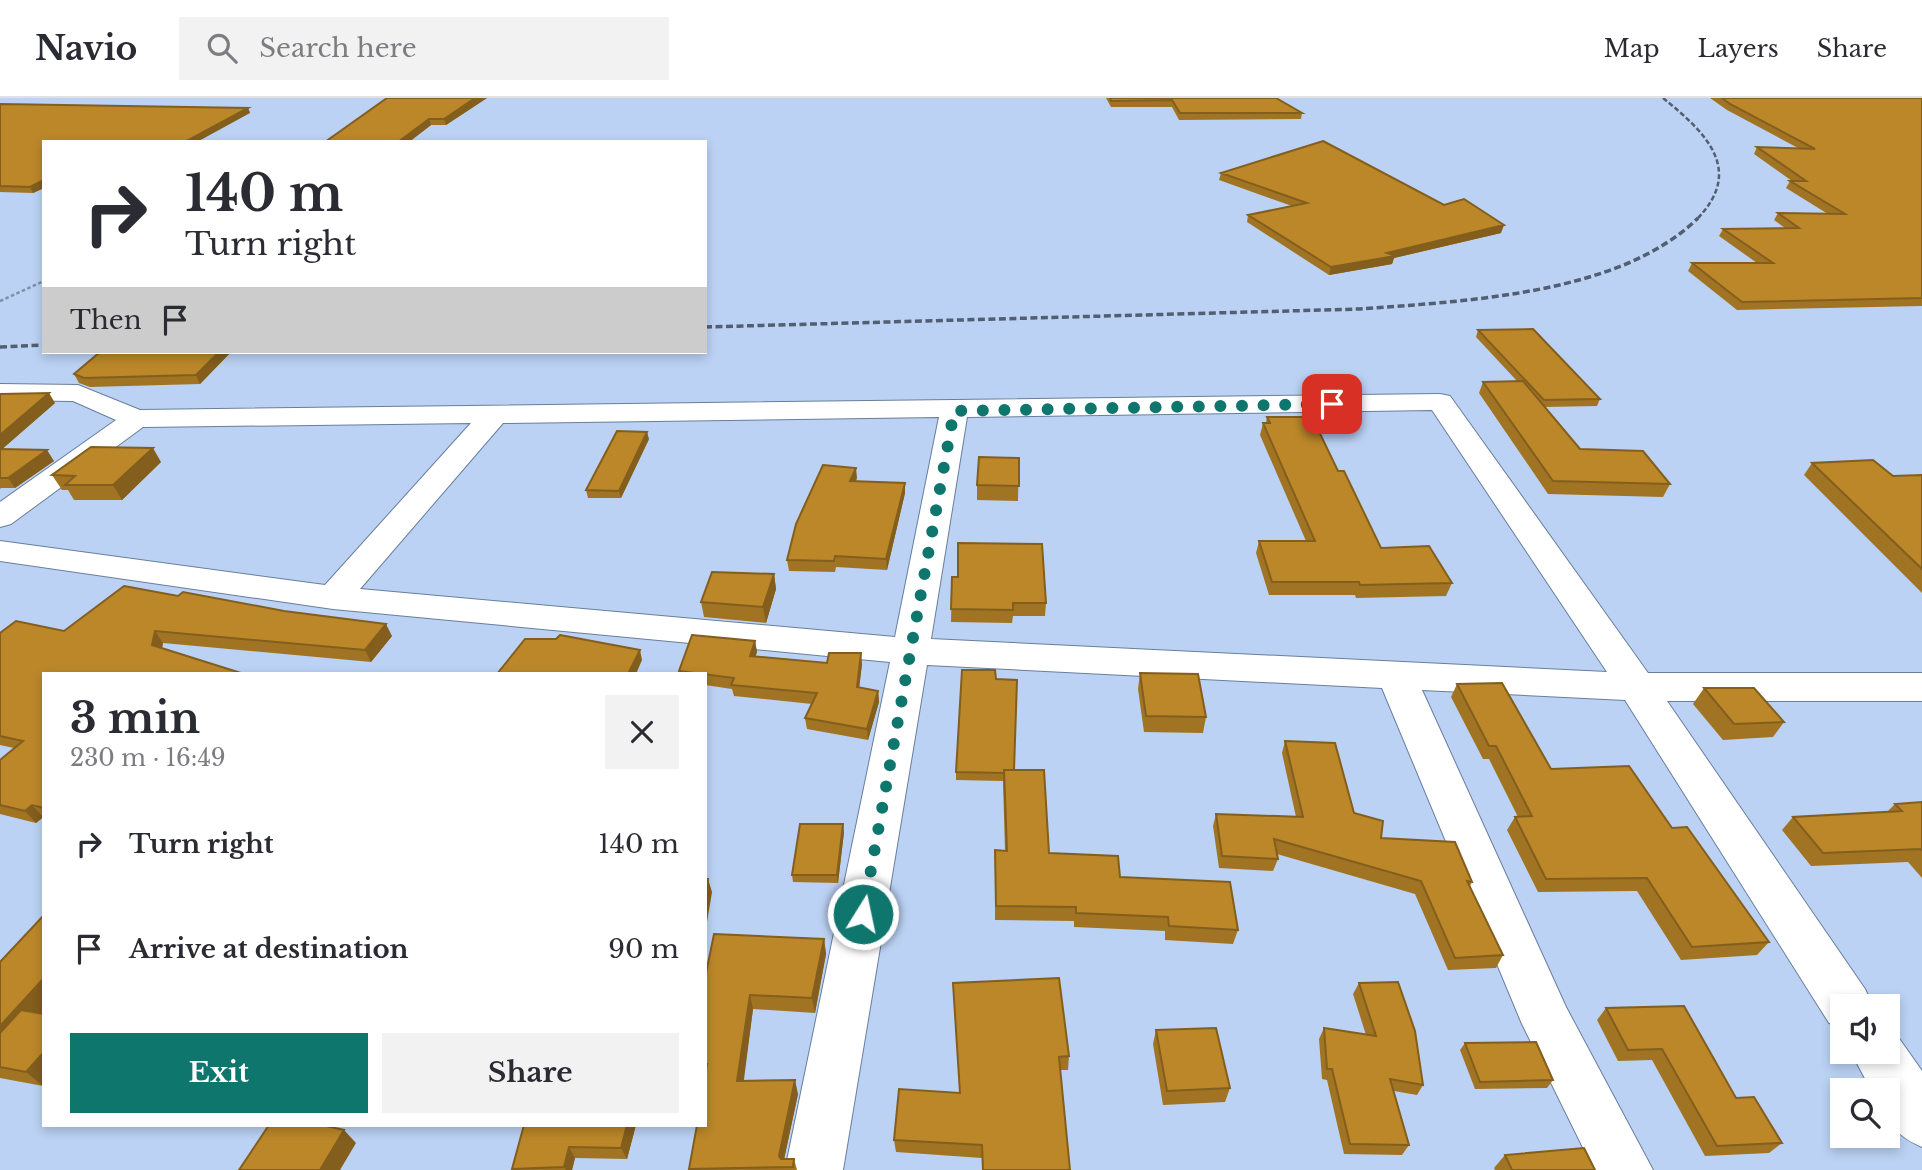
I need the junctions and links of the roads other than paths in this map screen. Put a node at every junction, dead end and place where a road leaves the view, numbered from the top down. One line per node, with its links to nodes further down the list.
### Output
1 (0, 392): 4 (street)
2 (954, 411): 3 (street); 8 (street); 10 (street)
3 (494, 415): 4 (street); 7 (street)
4 (136, 419): 5 (street)
5 (0, 517)
6 (0, 551): 7 (street)
7 (333, 598): 8 (street)
8 (911, 651): 9 (street); 15 (street)
9 (1396, 675): 10 (street); 16 (street)
10 (1637, 687): 11 (street); 12 (street)
11 (1922, 687)
12 (1839, 994)
13 (1886, 1064): 14 (street)
14 (1922, 1119)
15 (814, 1170)
16 (1624, 1170)

